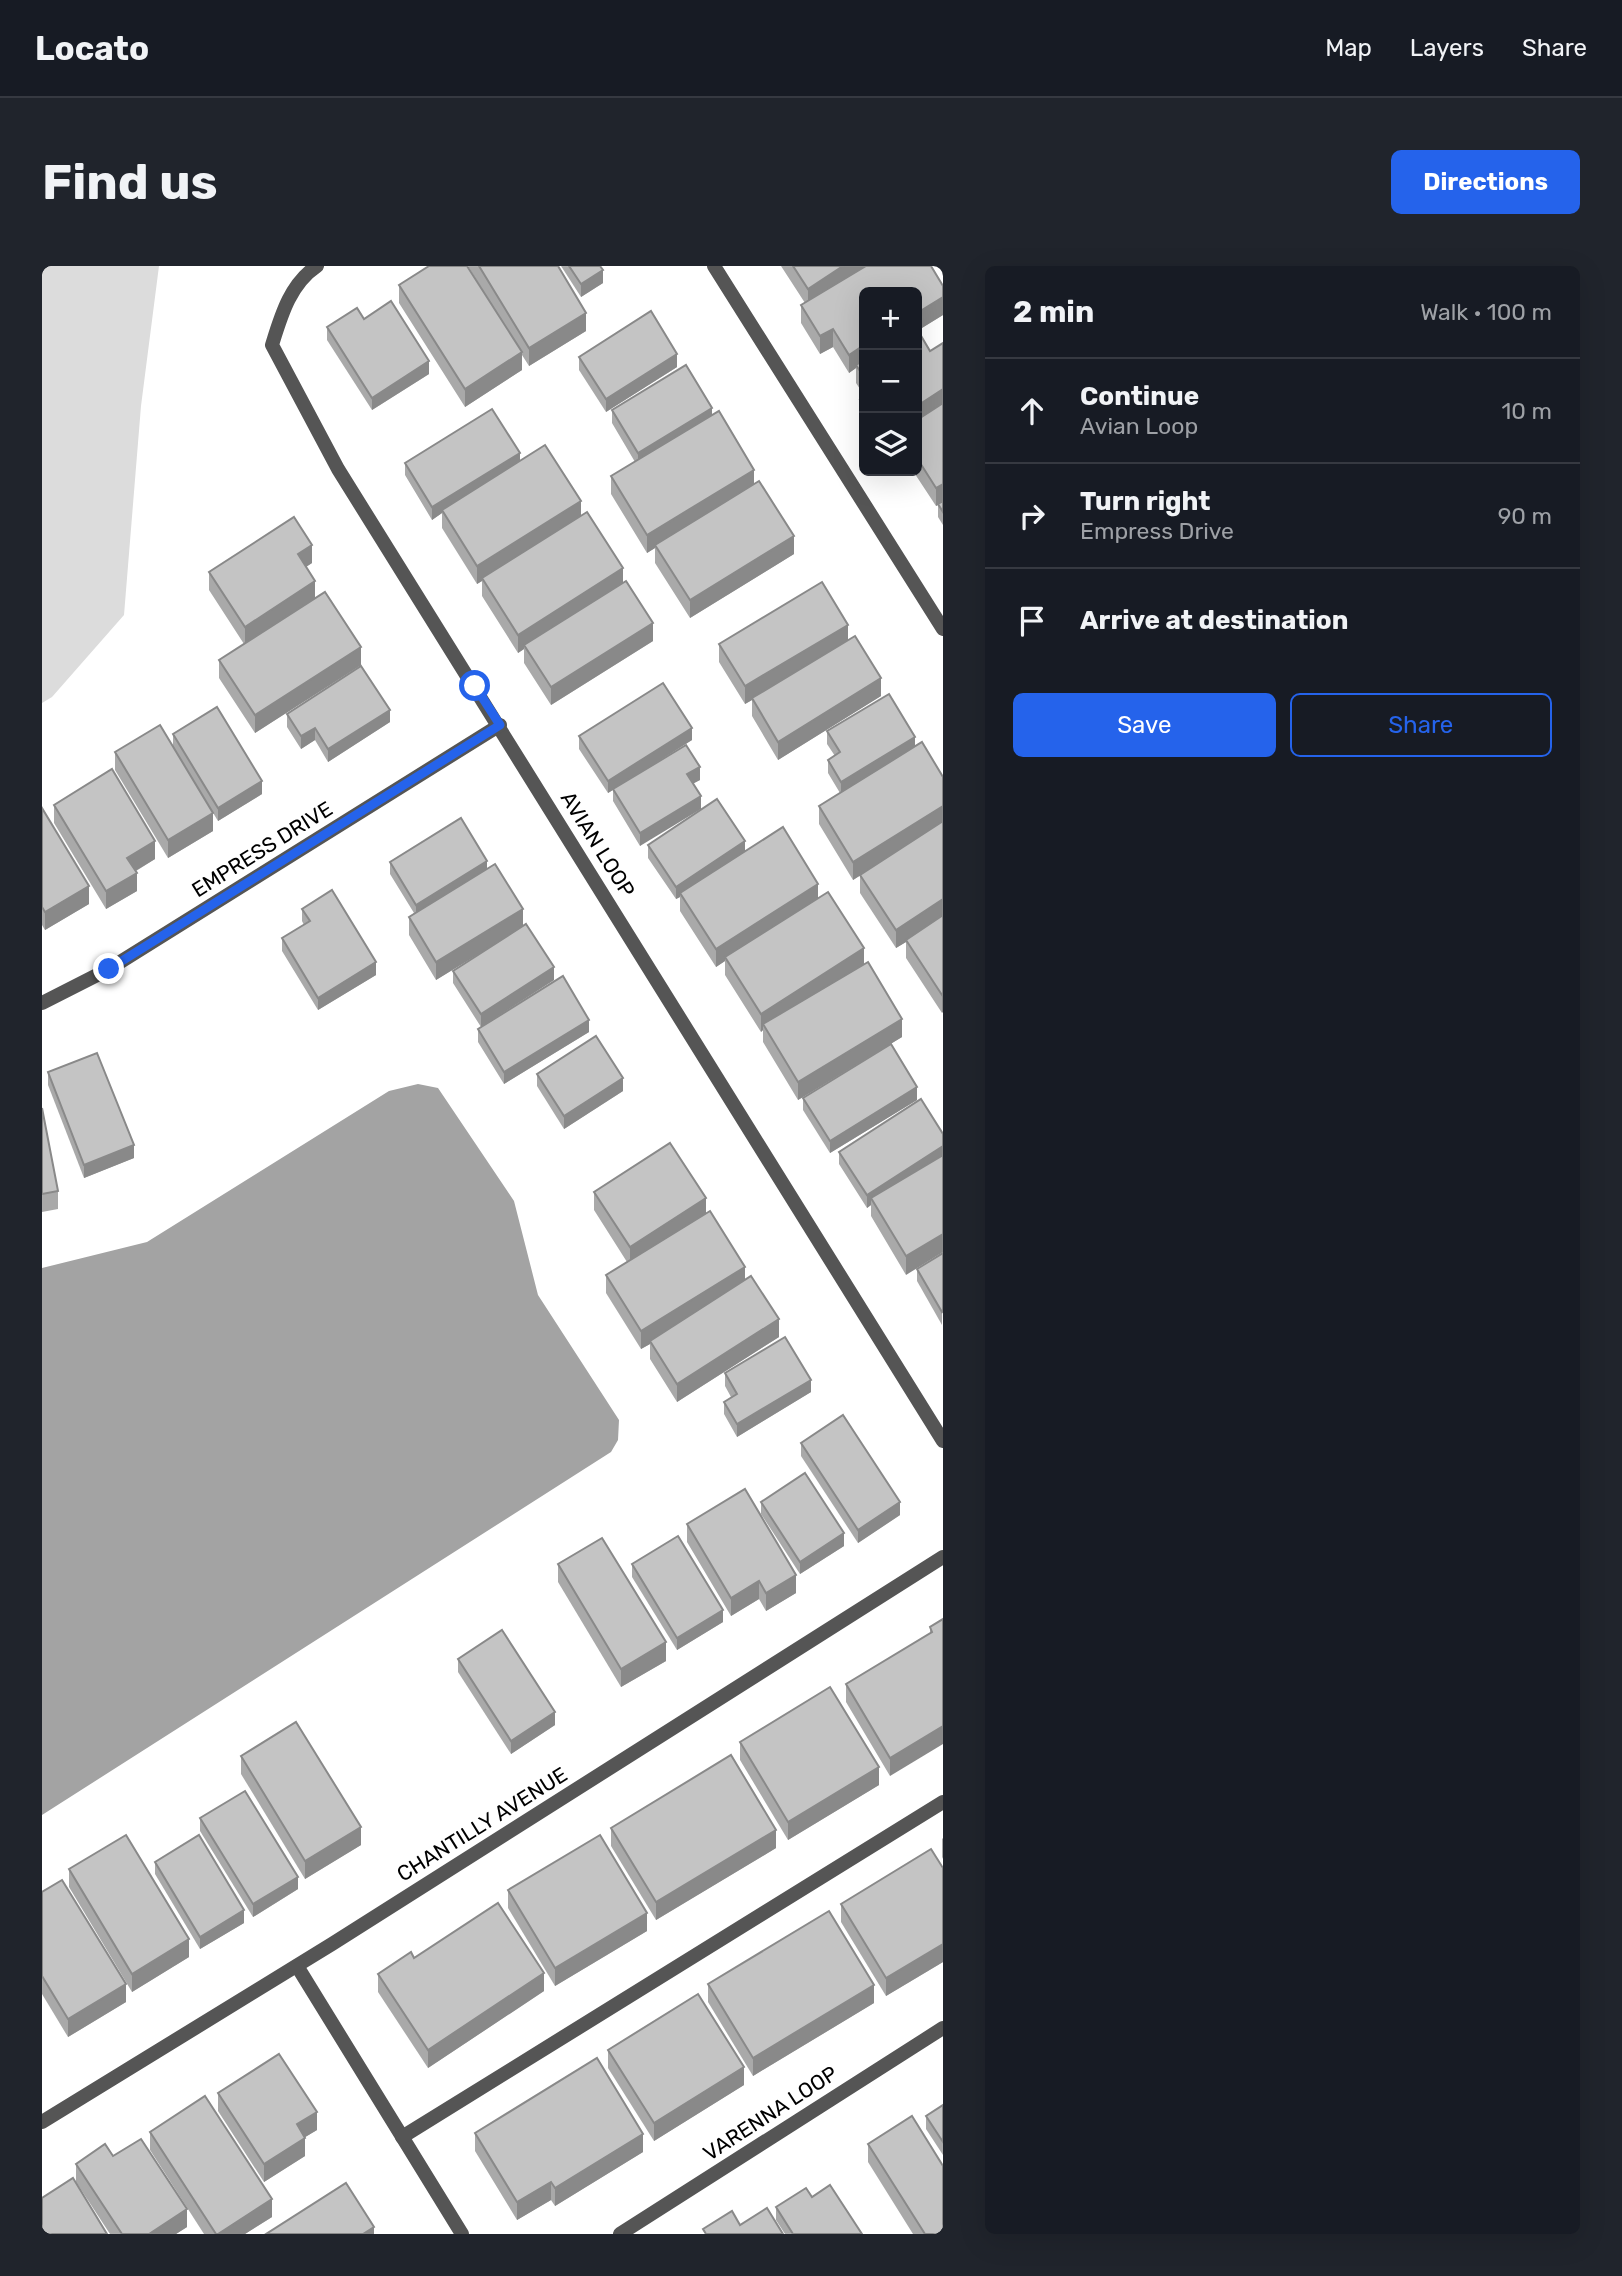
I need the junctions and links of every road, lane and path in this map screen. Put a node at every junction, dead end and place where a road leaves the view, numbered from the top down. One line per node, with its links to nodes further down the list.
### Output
1 (317, 266): 4 (street, AVIAN LOOP)
2 (714, 266): 3 (street)
3 (943, 629)
4 (500, 725): 5 (street, EMPRESS DRIVE); 6 (street, AVIAN LOOP)
5 (42, 1003)
6 (943, 1441)
7 (943, 1557): 9 (street, CHANTILLY AVENUE)
8 (943, 1802): 12 (street)
9 (297, 1966): 11 (street, CHANTILLY AVENUE); 12 (street)
10 (943, 2028): 14 (street, VARENNA LOOP)
11 (42, 2122)
12 (402, 2137): 13 (street)
13 (462, 2234)
14 (621, 2234)

